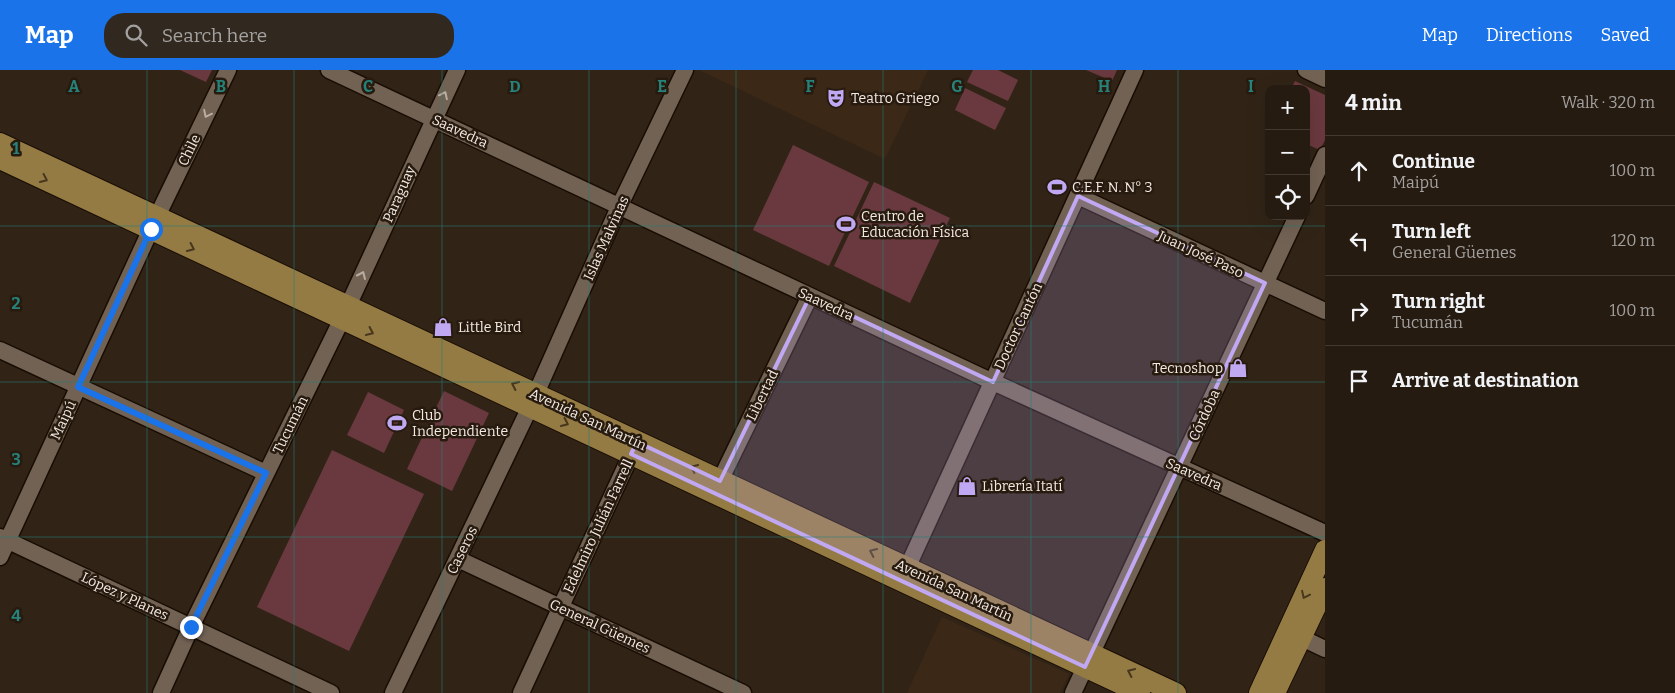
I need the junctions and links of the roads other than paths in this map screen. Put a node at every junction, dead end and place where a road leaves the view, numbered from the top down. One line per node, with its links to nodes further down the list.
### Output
1 (228, 70): 16 (street, Chile, one-way to 16)
2 (329, 70): 8 (street, Saavedra)
3 (457, 70): 8 (street, Paraguay, one-way to 3)
4 (685, 70): 14 (street, Islas Malvinas)
5 (1135, 70): 13 (street, Doctor Cantón)
6 (1306, 70): 7 (street)
7 (1325, 79)
8 (433, 119): 14 (street, Saavedra); 20 (street, Paraguay, one-way to 8)
9 (0, 143): 16 (main road, Avenida San Martín)
10 (1325, 156): 12 (street)
11 (0, 159): 16 (main road, Avenida San Martín, one-way to 16)
12 (1310, 188)
13 (1078, 196): 17 (street, Juan José Paso); 22 (street, Doctor Cantón)
14 (619, 207): 18 (street, Saavedra); 24 (street, Islas Malvinas)
15 (1295, 220): 17 (street, Córdoba)
16 (154, 223): 20 (main road, Avenida San Martín); 23 (street, Maipú)
17 (1265, 283): 19 (street, Juan José Paso); 26 (street, Córdoba)
18 (810, 296): 22 (street, Saavedra); 28 (street, Libertad)
19 (1325, 311)
20 (345, 313): 24 (main road, Avenida San Martín); 27 (street, Tucumán)
21 (0, 350): 23 (street)
22 (993, 382): 26 (street, Saavedra); 34 (street, Doctor Cantón)
23 (78, 387): 27 (street); 30 (street, Maipú)
24 (533, 401): 25 (main road, Avenida San Martín); 33 (street, Caseros)
25 (634, 448): 28 (main road, Avenida San Martín); 36 (street, Edelmiro Julián Farrell)
26 (1180, 467): 29 (street, Saavedra); 40 (street, Córdoba)
27 (266, 473): 37 (street, Tucumán)
28 (717, 487): 34 (main road, Avenida San Martín)
29 (1325, 534)
30 (4, 539): 32 (street, Maipú); 37 (street, López y Planes)
31 (1325, 550): 49 (main road, one-way to 49)
32 (0, 557)
33 (458, 559): 36 (street, General Güemes); 43 (street, Caseros)
34 (904, 575): 40 (main road, Avenida San Martín)
35 (1325, 588): 38 (main road)
36 (560, 608): 44 (street, Edelmiro Julián Farrell); 45 (street, General Güemes)
37 (191, 627): 41 (street, Tucumán); 42 (street, López y Planes)
38 (1302, 638): 39 (street); 50 (main road)
39 (1325, 649)
40 (1089, 661): 46 (street, Córdoba); 47 (main road, Avenida San Martín); 48 (main road, Avenida San Martín, one-way to 40)
41 (161, 693)
42 (331, 693)
43 (393, 693)
44 (521, 693)
45 (744, 693)
46 (1073, 693)
47 (1140, 693)
48 (1176, 693)
49 (1259, 693)
50 (1276, 693)

